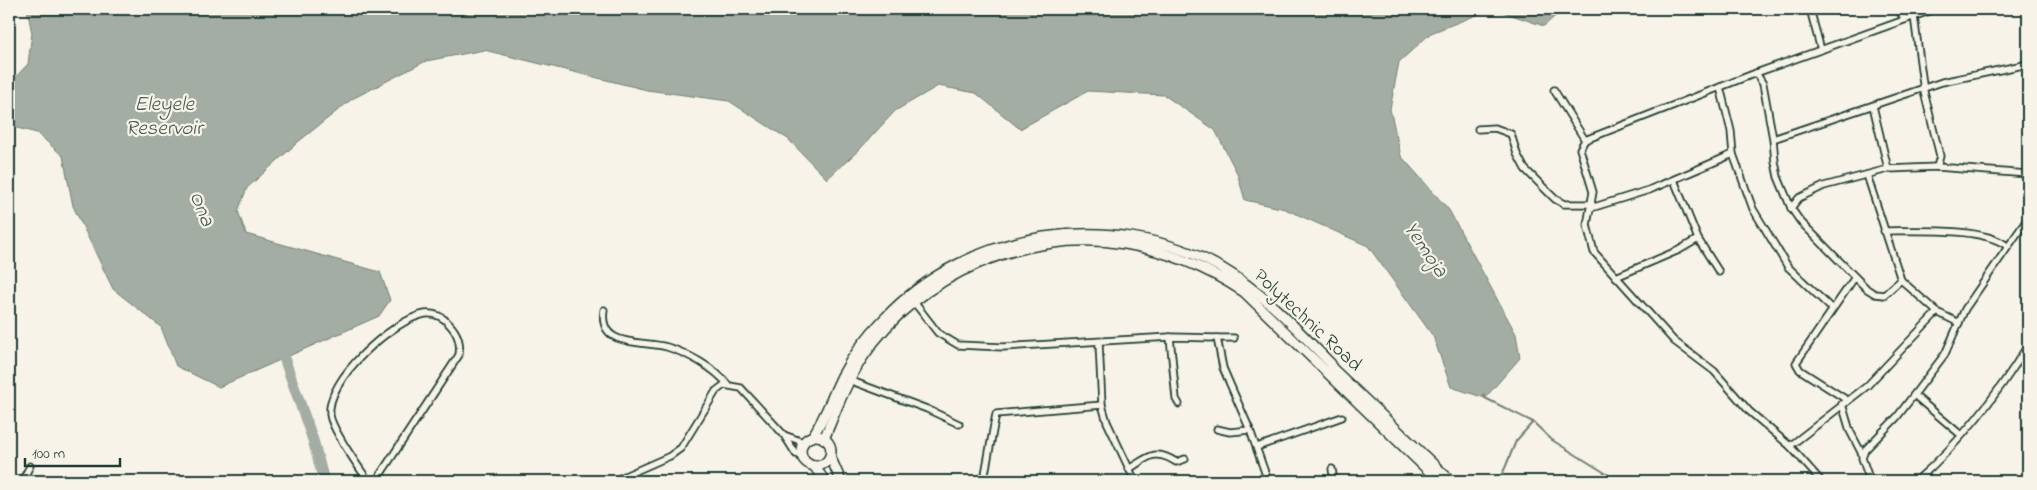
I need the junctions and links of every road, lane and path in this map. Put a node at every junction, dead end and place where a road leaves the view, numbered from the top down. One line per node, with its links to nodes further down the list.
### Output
1 (1810, 9): 6 (street)
2 (1897, 9): 5 (street)
3 (1935, 9): 4 (street)
4 (1914, 16): 5 (street); 10 (street)
5 (1905, 19): 6 (street)
6 (1821, 50): 8 (street)
7 (2028, 64): 10 (street)
8 (1756, 73): 9 (street); 14 (street)
9 (1720, 87): 15 (street); 16 (street)
10 (1923, 88): 12 (street); 17 (street)
11 (1554, 90): 15 (street)
12 (1873, 106): 14 (street); 18 (street)
13 (1478, 128): 22 (street)
14 (1773, 139): 23 (street)
15 (1585, 140): 22 (street)
16 (1733, 154): 21 (street); 33 (street)
17 (1937, 167): 18 (street); 19 (street)
18 (1888, 169): 20 (street)
19 (2028, 174)
20 (1867, 175): 23 (street); 25 (street)
21 (1674, 180): 22 (street); 26 (street)
22 (1591, 206): 29 (street)
23 (1791, 208): 30 (street)
24 (2028, 218): 27 (street)
25 (1884, 231): 27 (street); 31 (street)
26 (1698, 239): 28 (street); 29 (street)
27 (2007, 246): 36 (street)
28 (1718, 272)
29 (1616, 277): 56 (street)
30 (1855, 277): 31 (street); 33 (street)
31 (1901, 280): 35 (street)
32 (914, 302): 40 (street); 42 (main road, Polytechnic Road); 66 (main road, Polytechnic Road)
33 (1832, 309): 45 (street)
34 (604, 310): 43 (street)
35 (1937, 312): 36 (street); 45 (street)
36 (1959, 323): 44 (street)
37 (1170, 337): 38 (street); 40 (street); 46 (street)
38 (1217, 338): 39 (street); 51 (street)
39 (1234, 338)
40 (1100, 342): 47 (street)
41 (2028, 345): 53 (street)
42 (849, 380): 49 (street); 55 (main road, Polytechnic Road)
43 (728, 385): 52 (street); 70 (street)
44 (1914, 395): 53 (street); 59 (street)
45 (1845, 402): 56 (street); 59 (street)
46 (1179, 404)
47 (1102, 405): 64 (street); 73 (street)
48 (1342, 417): 57 (street)
49 (959, 424)
50 (1217, 429): 51 (street)
51 (1250, 430): 57 (street)
52 (784, 434): 54 (street); 58 (street)
53 (1962, 435): 80 (street)
54 (810, 438): 55 (main road); 58 (main road); 77 (main road, Polytechnic Road)
55 (824, 439): 60 (main road)
56 (1790, 446): 78 (street)
57 (1256, 447): 75 (street)
58 (801, 452): 63 (main road)
59 (1862, 454): 79 (street)
60 (830, 456): 63 (main road); 72 (main road)
61 (1185, 460): 64 (street)
62 (30, 466): 67 (street)
63 (814, 466): 71 (main road)
64 (1129, 469): 74 (street)
65 (1332, 469): 76 (street)
66 (1433, 479)
67 (22, 481)
68 (368, 481): 69 (street)
69 (376, 481)
70 (613, 481)
71 (825, 481)
72 (841, 481)
73 (980, 481)
74 (1135, 481)
75 (1268, 481)
76 (1334, 481)
77 (1451, 481)
78 (1821, 481)
79 (1870, 481)
80 (1916, 481)

